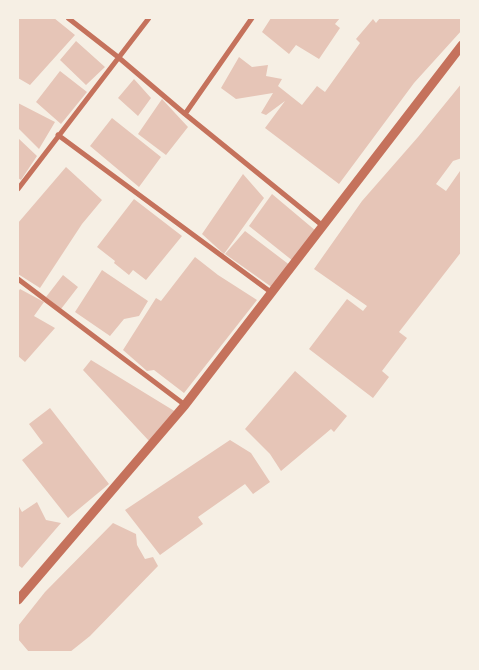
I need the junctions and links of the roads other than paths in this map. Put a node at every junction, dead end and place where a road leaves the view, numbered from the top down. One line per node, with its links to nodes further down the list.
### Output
1 (68, 18): 5 (street)
2 (149, 18): 5 (street)
3 (252, 18): 6 (street)
4 (462, 45): 9 (street)
5 (118, 57): 6 (street); 7 (street)
6 (185, 114): 9 (street)
7 (58, 135): 8 (street); 11 (street)
8 (18, 189)
9 (323, 226): 11 (street)
10 (18, 279): 12 (street)
11 (272, 293): 12 (street)
12 (185, 406): 13 (street)
13 (18, 600)

